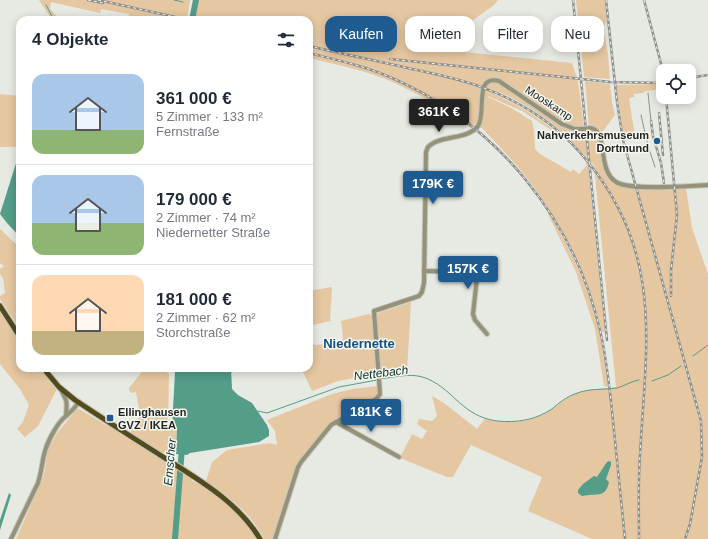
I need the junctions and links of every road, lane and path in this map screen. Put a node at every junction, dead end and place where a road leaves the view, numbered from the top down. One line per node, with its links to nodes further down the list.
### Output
1 (708, 186): 2 (street, Mooskamp, bridge)
2 (424, 270): 5 (street); 11 (street)
3 (0, 306): 4 (main road)
4 (16, 331)
5 (487, 334)
6 (47, 372): 7 (main road)
7 (60, 387): 8 (main road); 9 (street)
8 (77, 401): 9 (street); 10 (street); 14 (main road)
9 (66, 410): 10 (street)
10 (66, 416): 13 (street)
11 (336, 422): 12 (street); 15 (street)
12 (399, 457)
13 (11, 539)
14 (260, 539)
15 (275, 539)

